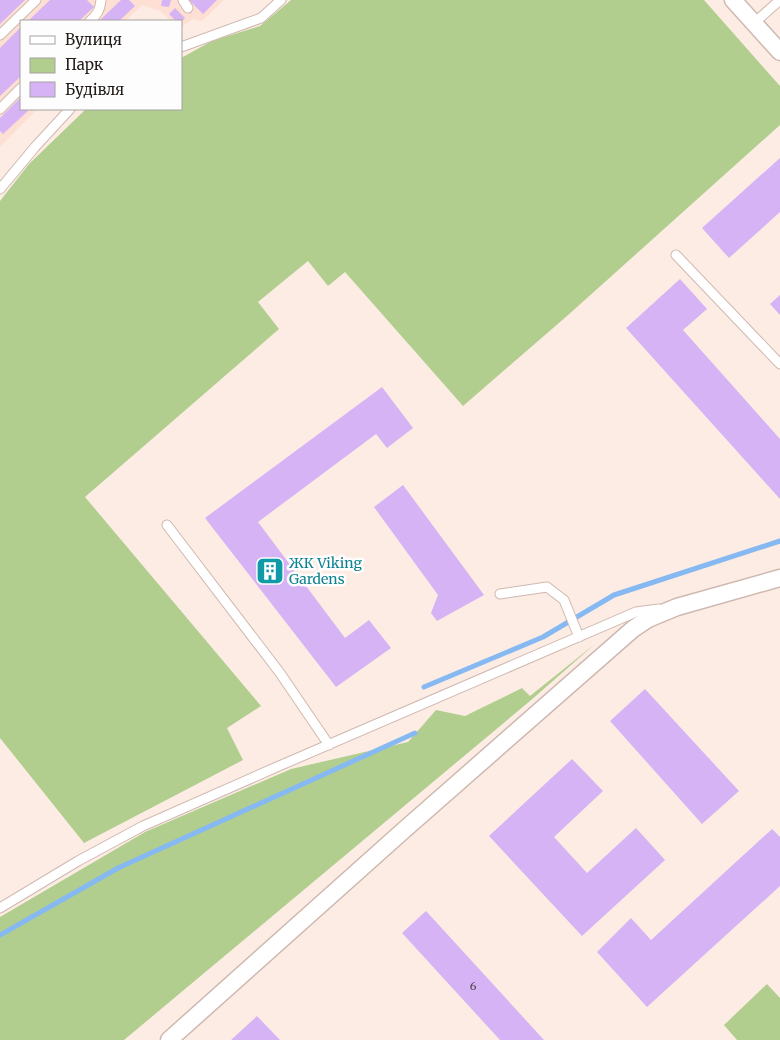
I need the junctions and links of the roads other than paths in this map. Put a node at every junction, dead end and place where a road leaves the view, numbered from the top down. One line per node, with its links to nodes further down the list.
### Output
1 (36, 0): 8 (lane)
2 (101, 0): 6 (lane)
3 (281, 0): 9 (lane)
4 (733, 0): 7 (street)
5 (780, 0): 7 (lane)
6 (91, 20)
7 (754, 23): 10 (street)
8 (0, 34)
9 (182, 46)
10 (780, 52)
11 (20, 89): 12 (lane)
12 (0, 109)
13 (69, 110): 14 (lane)
14 (0, 189)
15 (676, 255): 16 (lane)
16 (780, 364)
17 (167, 524): 22 (lane)
18 (780, 578): 20 (street)
19 (500, 594): 21 (lane)
20 (677, 607): 21 (lane); 24 (street)
21 (578, 637): 22 (lane)
22 (329, 745): 23 (lane)
23 (0, 908)
24 (169, 1040)

